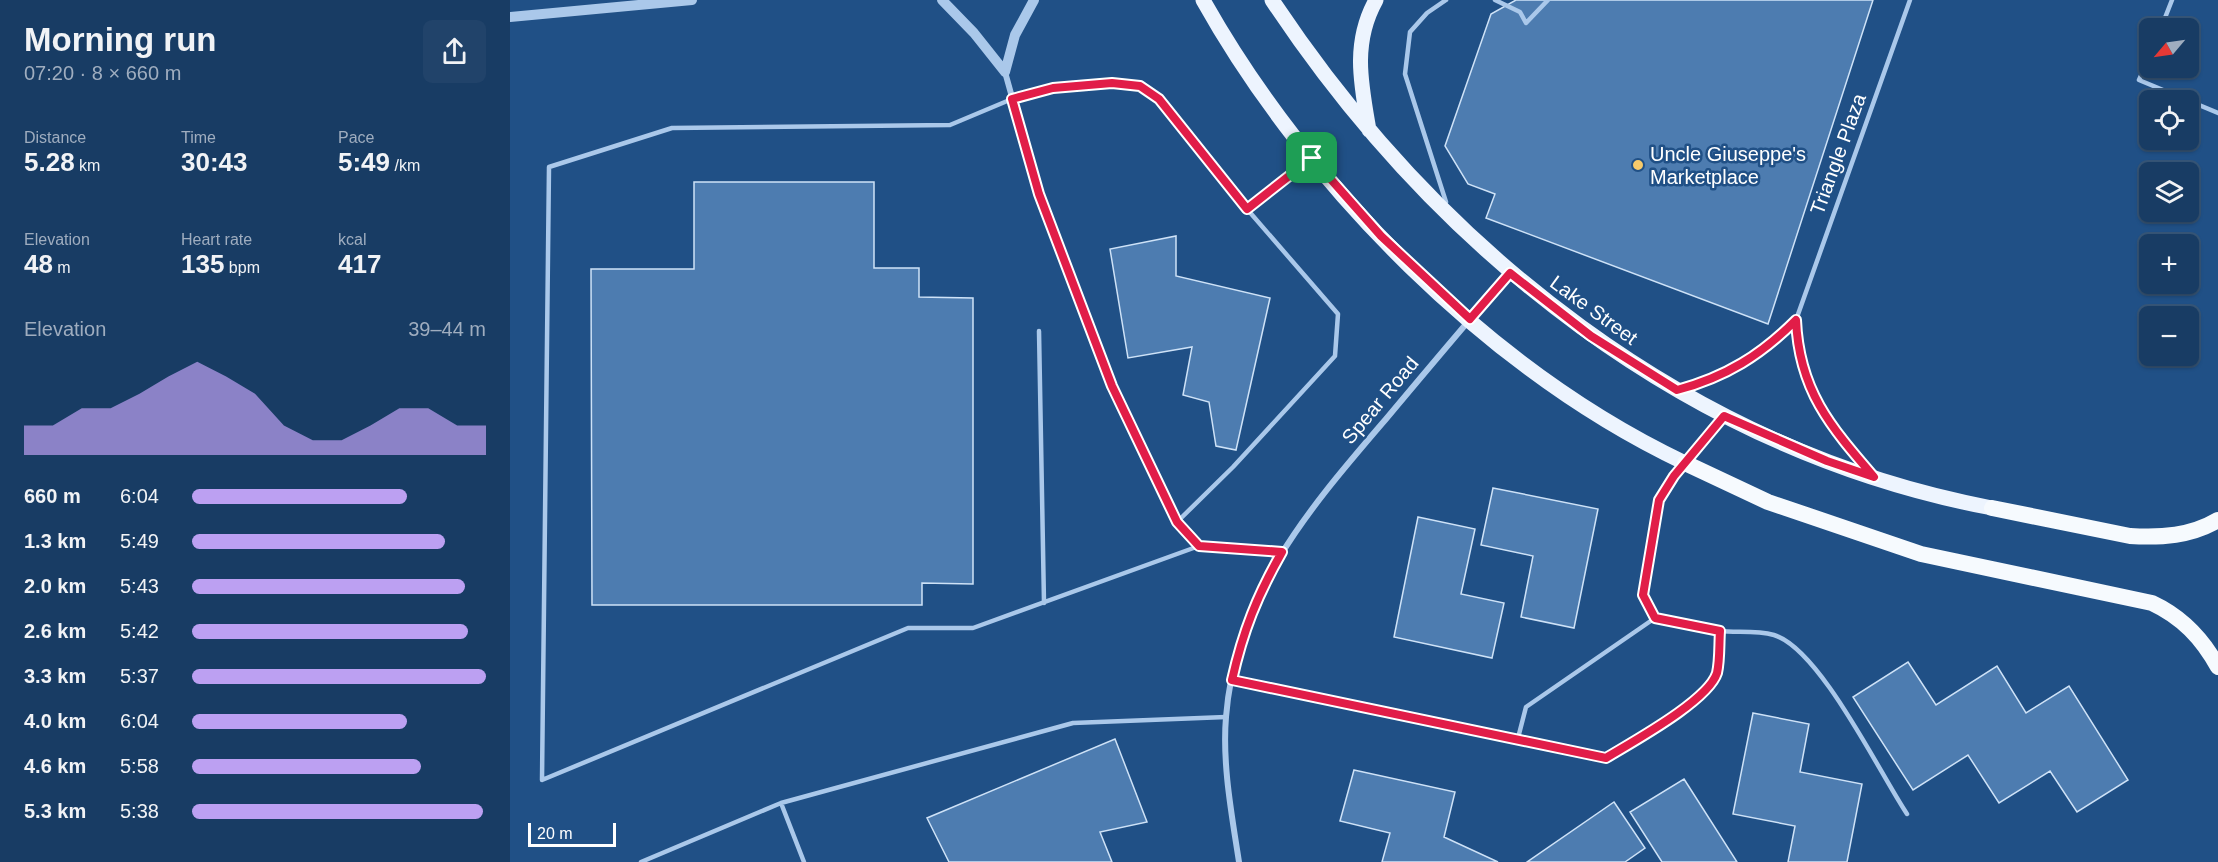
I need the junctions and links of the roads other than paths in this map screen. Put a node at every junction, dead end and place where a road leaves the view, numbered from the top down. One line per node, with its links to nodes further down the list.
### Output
1 (692, 0): 12 (street)
2 (942, 0): 14 (street)
3 (1034, 0): 14 (street)
4 (1203, 0): 19 (main road)
5 (1272, 0): 18 (main road, Lake Street)
6 (1376, 0): 18 (main road)
7 (1446, 0): 21 (lane)
8 (1495, 0): 9 (lane)
9 (1548, 0)
10 (1910, 0): 24 (lane, Triangle Plaza)
11 (2172, 0): 13 (lane)
12 (510, 17)
13 (2165, 18)
14 (1005, 72): 16 (street)
15 (2140, 78): 17 (lane)
16 (1012, 99): 20 (lane); 32 (street); 35 (lane)
17 (2218, 112)
18 (1370, 133): 21 (main road, Lake Street)
19 (1312, 158): 20 (lane); 23 (main road)
20 (1247, 209): 32 (lane)
21 (1451, 219): 22 (main road, Lake Street)
22 (1510, 273): 23 (street, Spear Road); 26 (main road, Lake Street)
23 (1470, 319): 28 (main road); 34 (street, Spear Road)
24 (1796, 320): 26 (street, Triangle Plaza); 29 (street, Triangle Plaza)
25 (1039, 331): 35 (lane)
26 (1677, 390): 27 (main road, Lake Street)
27 (1724, 416): 28 (lane); 29 (main road, Lake Street)
28 (1685, 463): 36 (lane); 38 (highway)
29 (1874, 477): 30 (main road, Lake Street)
30 (1992, 508): 31 (highway)
31 (2218, 520)
32 (1177, 522): 33 (street)
33 (1199, 546): 34 (street); 35 (lane)
34 (1282, 552): 39 (street, Spear Road)
35 (1044, 603)
36 (1655, 618): 37 (lane); 41 (lane)
37 (1720, 631): 41 (lane); 43 (lane)
38 (2218, 667)
39 (1232, 680): 40 (street, Spear Road); 41 (lane)
40 (1226, 717): 42 (lane); 46 (street, Spear Road)
41 (1518, 738)
42 (782, 803): 44 (lane); 45 (lane)
43 (1907, 814)
44 (640, 862)
45 (804, 862)
46 (1239, 862)

